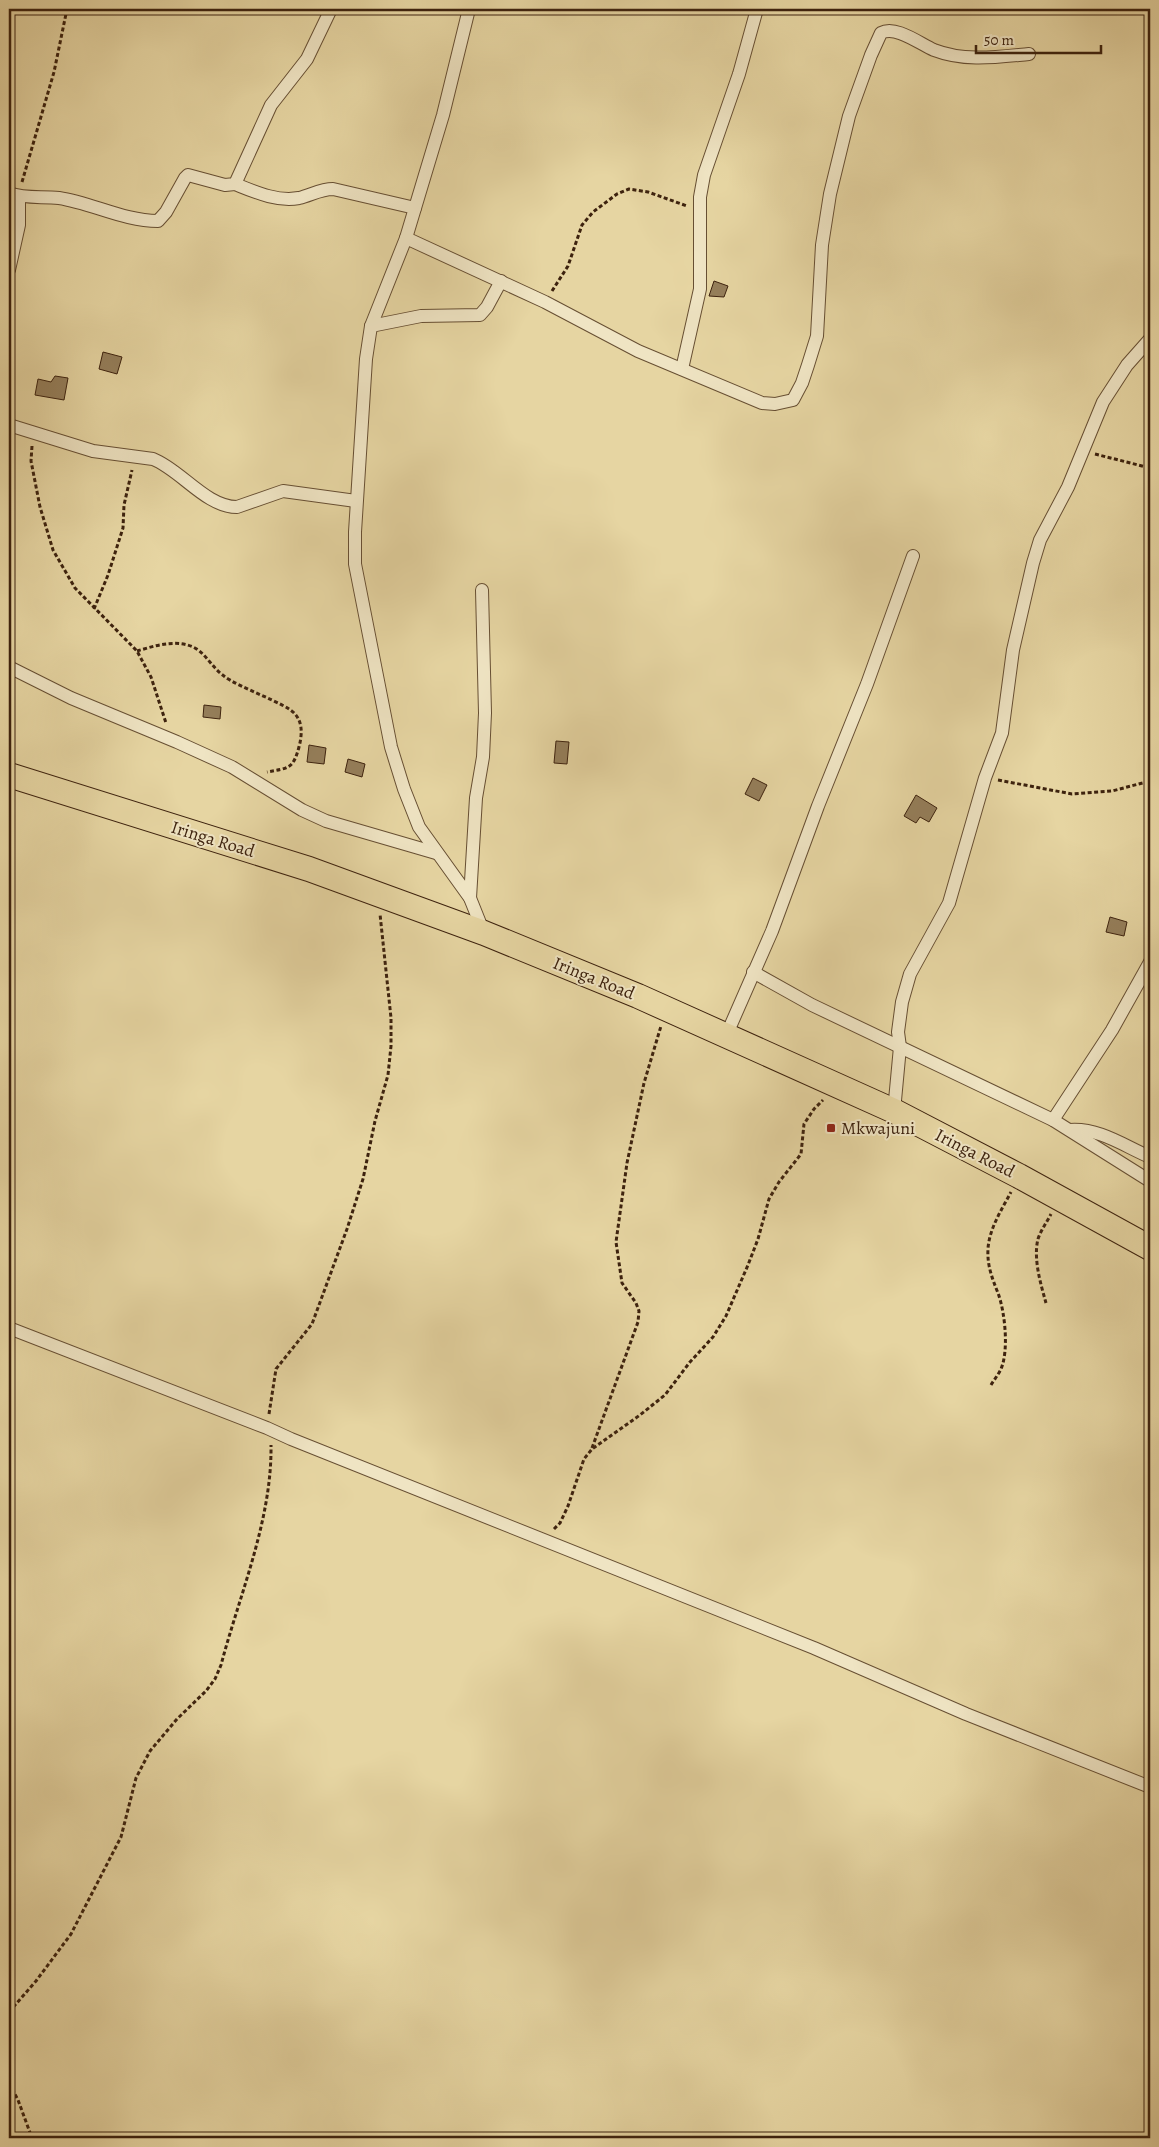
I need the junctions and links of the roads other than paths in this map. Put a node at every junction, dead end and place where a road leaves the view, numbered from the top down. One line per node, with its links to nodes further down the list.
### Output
1 (331, 9): 5 (street)
2 (468, 9): 7 (street)
3 (757, 9): 13 (street)
4 (1030, 54): 13 (street)
5 (235, 184): 6 (street); 7 (street)
6 (14, 195): 9 (street)
7 (415, 208): 8 (street)
8 (406, 238): 10 (street); 11 (street)
9 (9, 270)
10 (501, 281): 11 (street); 13 (street)
11 (370, 326): 15 (street)
12 (1150, 339): 26 (street)
13 (682, 369)
14 (9, 425): 15 (street)
15 (356, 501): 20 (street)
16 (913, 556): 24 (street)
17 (482, 590): 21 (street)
18 (9, 667): 20 (street)
19 (9, 775): 22 (highway, Iringa Road)
20 (436, 853): 21 (street)
21 (470, 898): 22 (street)
22 (484, 933): 25 (highway, Iringa Road)
23 (1150, 962): 28 (street)
24 (753, 972): 25 (street); 26 (street)
25 (726, 1036): 27 (highway, Iringa Road)
26 (900, 1047): 27 (street); 28 (street)
27 (894, 1111): 32 (highway, Iringa Road)
28 (1053, 1120): 29 (street)
29 (1070, 1130): 30 (street); 31 (street)
30 (1150, 1158)
31 (1150, 1181)
32 (1150, 1248)
33 (9, 1328): 34 (street)
34 (1150, 1787)

